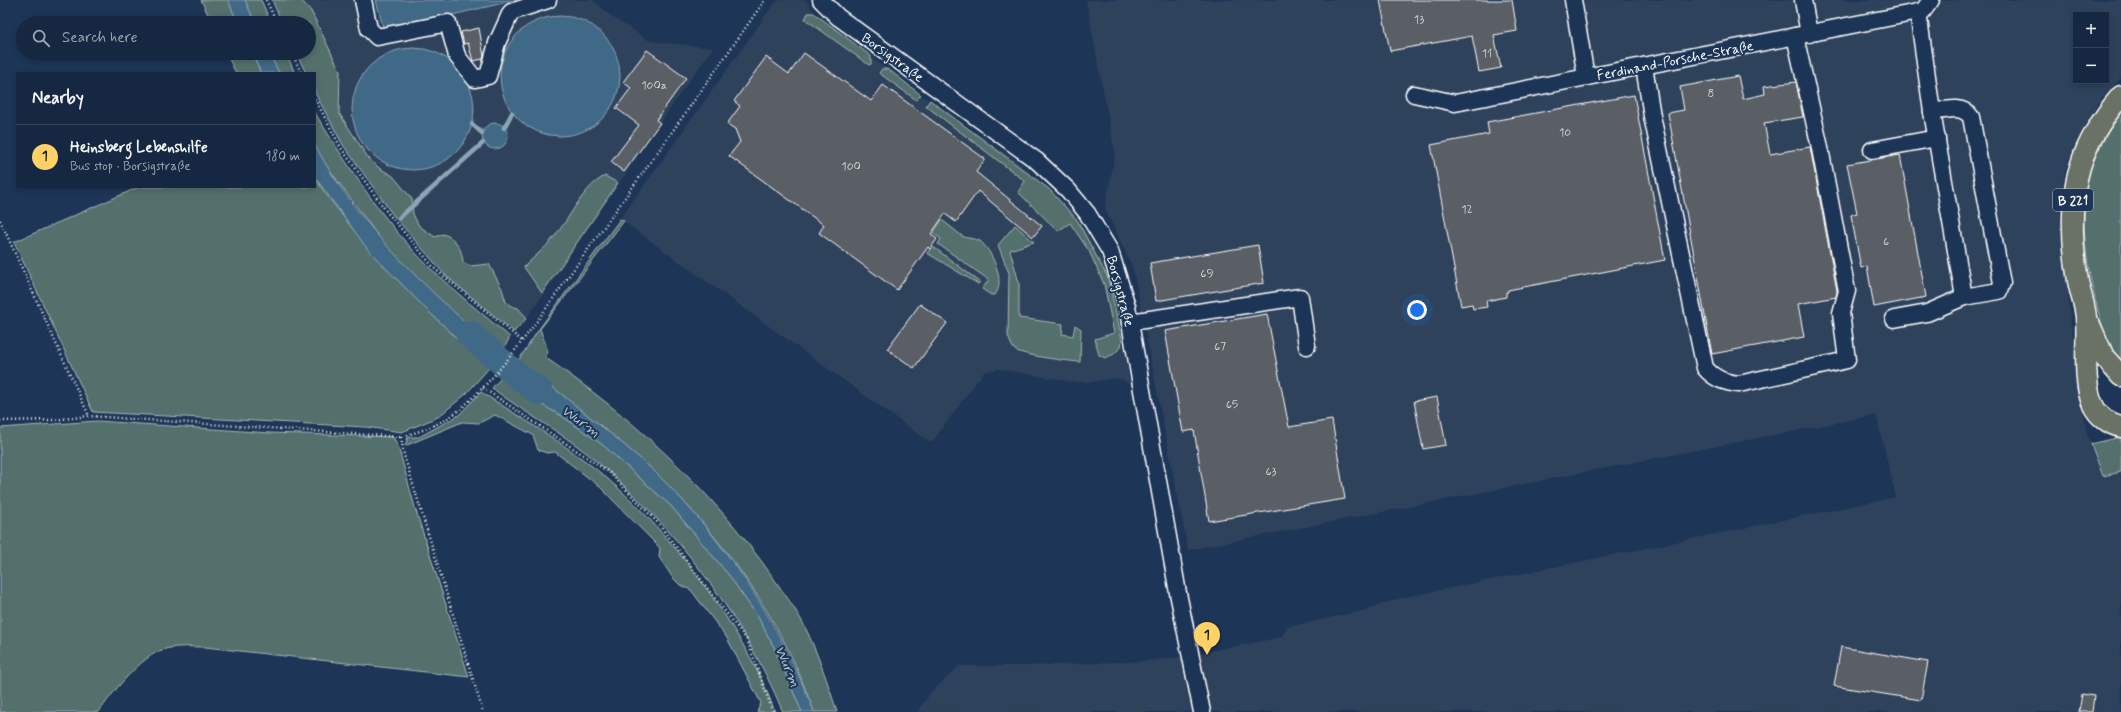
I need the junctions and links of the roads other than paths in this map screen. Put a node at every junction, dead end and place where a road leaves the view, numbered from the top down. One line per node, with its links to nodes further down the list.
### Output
1 (362, 0): 2 (street)
2 (548, 0)
3 (821, 0): 19 (street, Borsigstraße)
4 (1573, 0): 10 (street)
5 (1803, 0): 8 (street)
6 (1931, 0): 7 (street)
7 (1918, 12): 8 (street, Ferdinand-Porsche-Straße); 13 (street)
8 (1802, 35): 9 (street, Ferdinand-Porsche-Straße); 9 (street)
9 (1644, 66): 10 (street, Ferdinand-Porsche-Straße)
10 (1586, 77): 11 (street, Ferdinand-Porsche-Straße)
11 (1414, 94)
12 (2121, 96): 17 (main road, B 221)
13 (1932, 112): 14 (street); 16 (street)
14 (1937, 138): 15 (street); 16 (street)
15 (1872, 150)
16 (1964, 297): 18 (street)
17 (2086, 316): 21 (main road, B 221); 22 (main road, B 221)
18 (1894, 319)
19 (1130, 322): 20 (street); 23 (street, Borsigstraße)
20 (1307, 346)
21 (2121, 376)
22 (2121, 427)
23 (1202, 712)

